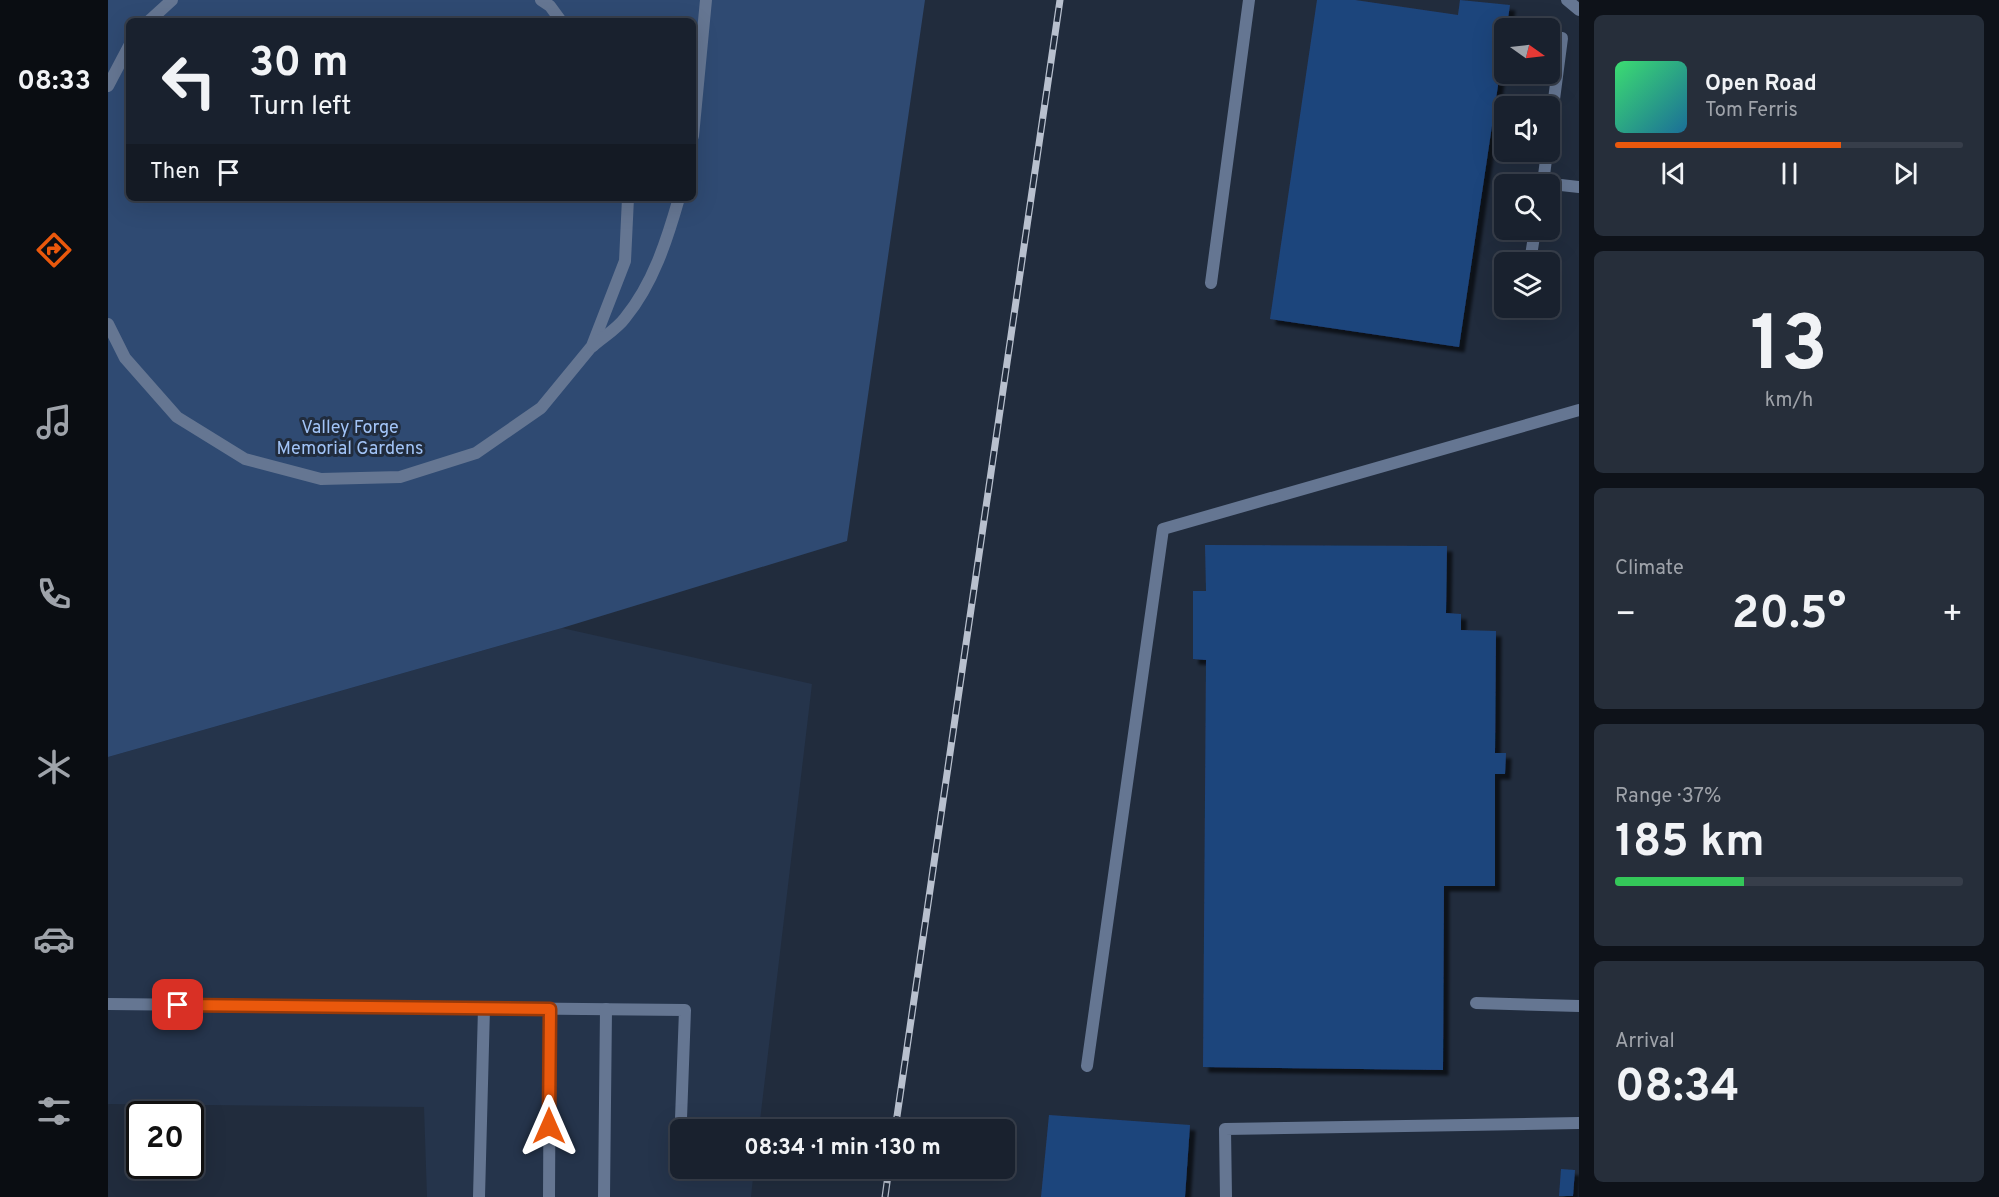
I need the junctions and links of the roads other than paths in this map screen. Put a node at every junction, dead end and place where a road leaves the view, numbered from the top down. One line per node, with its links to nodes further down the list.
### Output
1 (172, 0): 7 (street)
2 (541, 0): 8 (street)
3 (706, 0): 13 (street)
4 (1249, 0): 18 (street)
5 (1567, 0): 6 (street)
6 (1579, 10)
7 (152, 18)
8 (559, 18)
9 (1562, 38): 12 (street)
10 (126, 52): 11 (street)
11 (108, 86)
12 (1554, 96)
13 (696, 105)
14 (1560, 185): 15 (street)
15 (1579, 187)
16 (628, 201): 20 (street)
17 (679, 201): 20 (street)
18 (1211, 283)
19 (108, 324): 20 (street)
20 (592, 346)
21 (1579, 410): 28 (street)
22 (1476, 1003): 24 (street)
23 (108, 1004): 25 (street)
24 (1579, 1006)
25 (484, 1008): 26 (street); 31 (street)
26 (550, 1009): 27 (street); 32 (street)
27 (606, 1009): 29 (street); 33 (street)
28 (1087, 1066)
29 (681, 1119)
30 (1579, 1124): 34 (street)
31 (479, 1197)
32 (549, 1197)
33 (604, 1197)
34 (1226, 1197)

